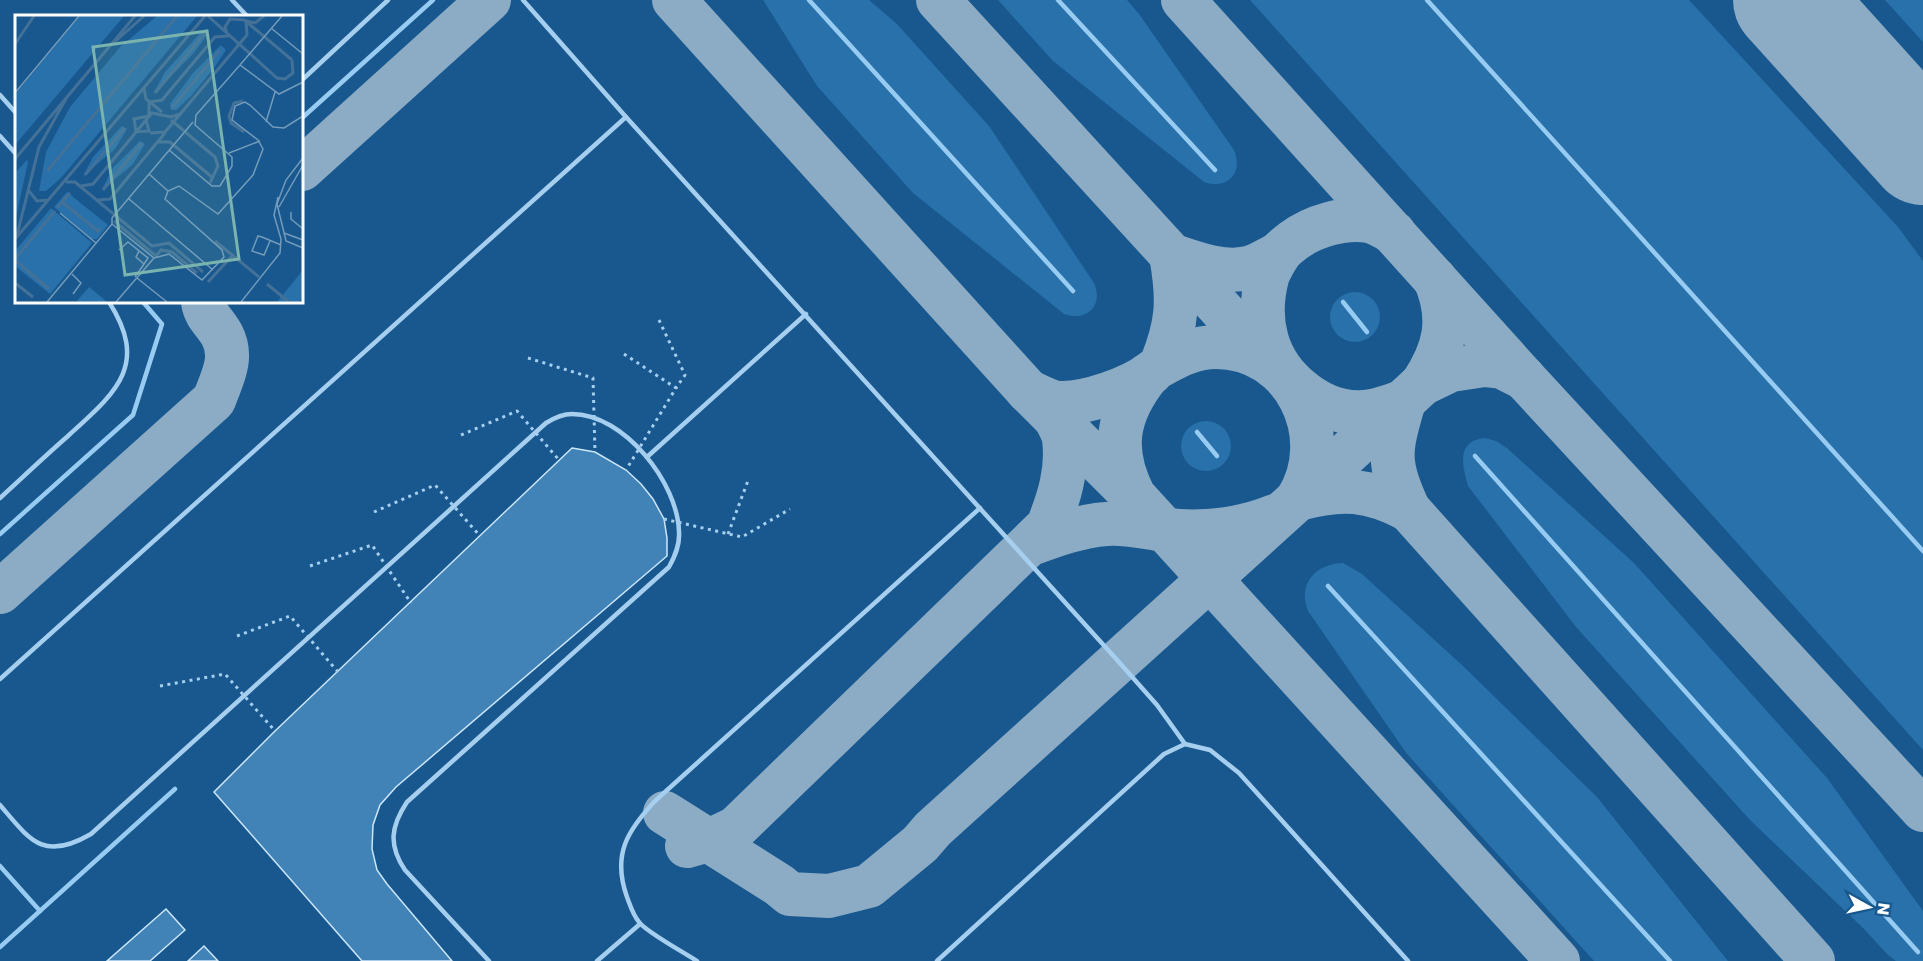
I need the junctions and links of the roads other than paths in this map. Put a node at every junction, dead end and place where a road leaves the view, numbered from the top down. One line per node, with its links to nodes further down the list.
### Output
1 (232, 0): 4 (lane)
2 (388, 0): 5 (lane)
3 (523, 0): 8 (lane)
4 (246, 15)
5 (303, 79)
6 (0, 95): 7 (lane)
7 (15, 112)
8 (626, 117): 12 (lane); 16 (lane)
9 (0, 136): 10 (lane)
10 (15, 153)
11 (110, 303): 14 (lane)
12 (806, 314): 13 (lane); 15 (lane)
13 (647, 457): 18 (lane); 20 (lane)
14 (0, 498)
15 (981, 508): 17 (lane); 19 (lane)
16 (0, 679)
17 (1185, 744): 23 (lane); 24 (lane)
18 (0, 805)
19 (640, 924): 21 (lane); 22 (lane)
20 (489, 961)
21 (597, 961)
22 (697, 961)
23 (938, 961)
24 (1408, 961)

